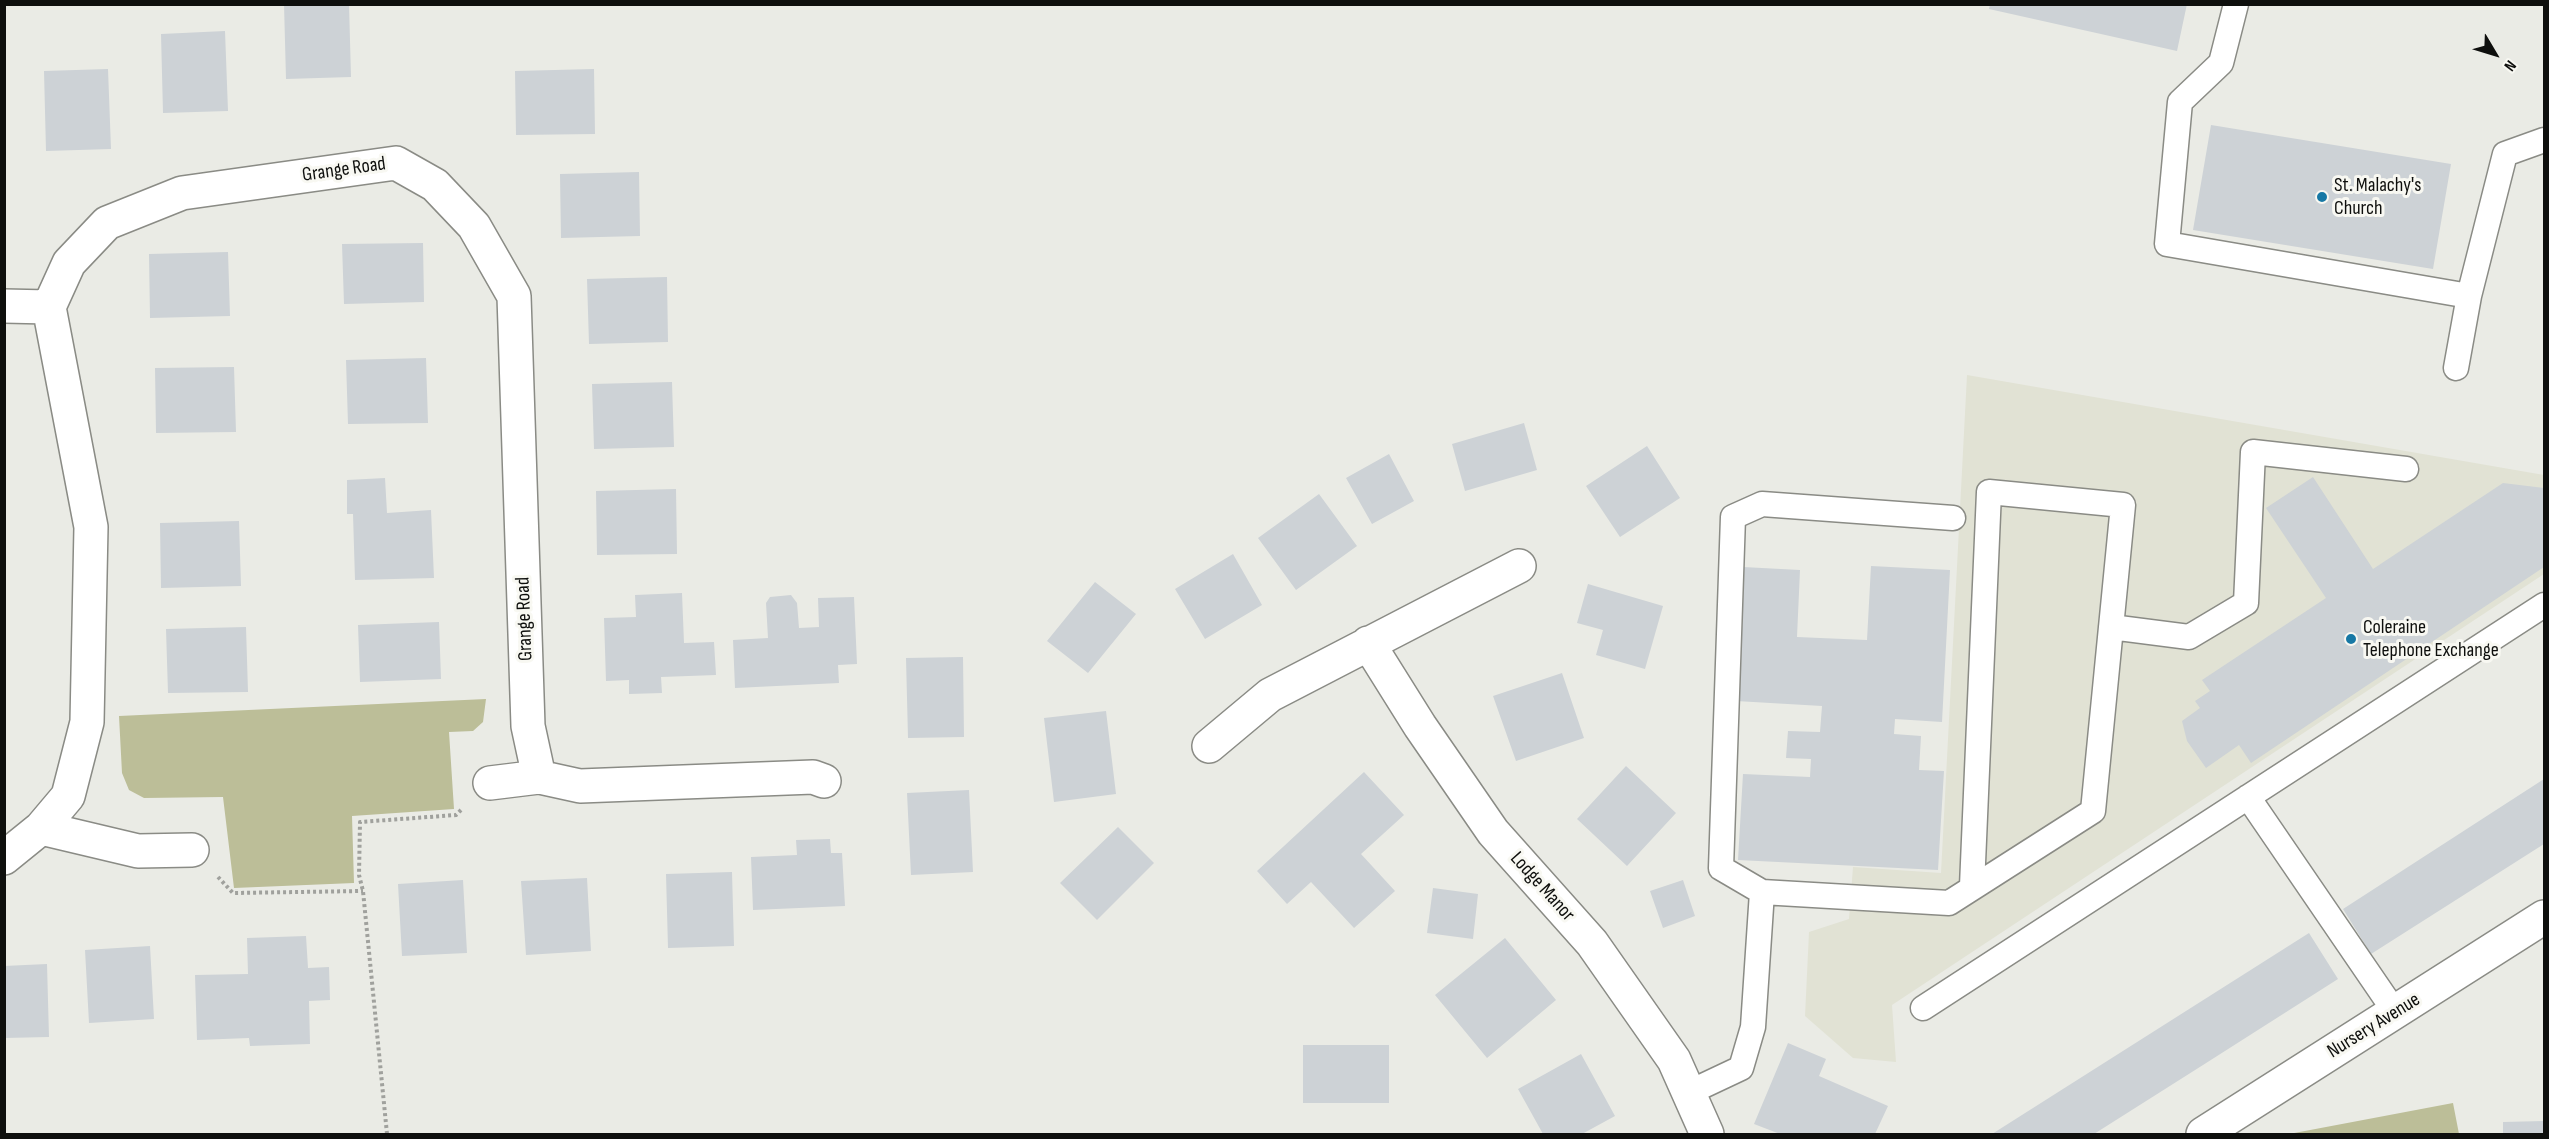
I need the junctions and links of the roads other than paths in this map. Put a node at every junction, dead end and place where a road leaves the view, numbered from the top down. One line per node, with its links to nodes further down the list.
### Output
1 (2236, 4): 3 (lane)
2 (2544, 140): 3 (lane)
3 (2469, 296): 6 (lane)
4 (4, 306): 5 (street)
5 (49, 307): 14 (street, Grange Road); 18 (street)
6 (2456, 368)
7 (2406, 469): 11 (lane)
8 (1953, 518): 22 (lane)
9 (1519, 566): 12 (street)
10 (2544, 605): 17 (lane)
11 (2111, 627): 21 (lane); 21 (lane)
12 (1368, 643): 13 (street); 26 (street, Lodge Manor)
13 (1209, 746)
14 (539, 777): 15 (street); 16 (street)
15 (824, 781)
16 (490, 783)
17 (2248, 797): 24 (lane); 25 (lane)
18 (41, 828): 19 (street); 20 (street)
19 (192, 850)
20 (4, 858)
21 (1972, 886): 22 (lane)
22 (1762, 892): 26 (lane)
23 (2544, 917): 25 (street, Nursery Avenue)
24 (1923, 1008)
25 (2395, 1012): 28 (street, Nursery Avenue)
26 (1688, 1093): 27 (street, Lodge Manor)
27 (1707, 1134)
28 (2203, 1134)

